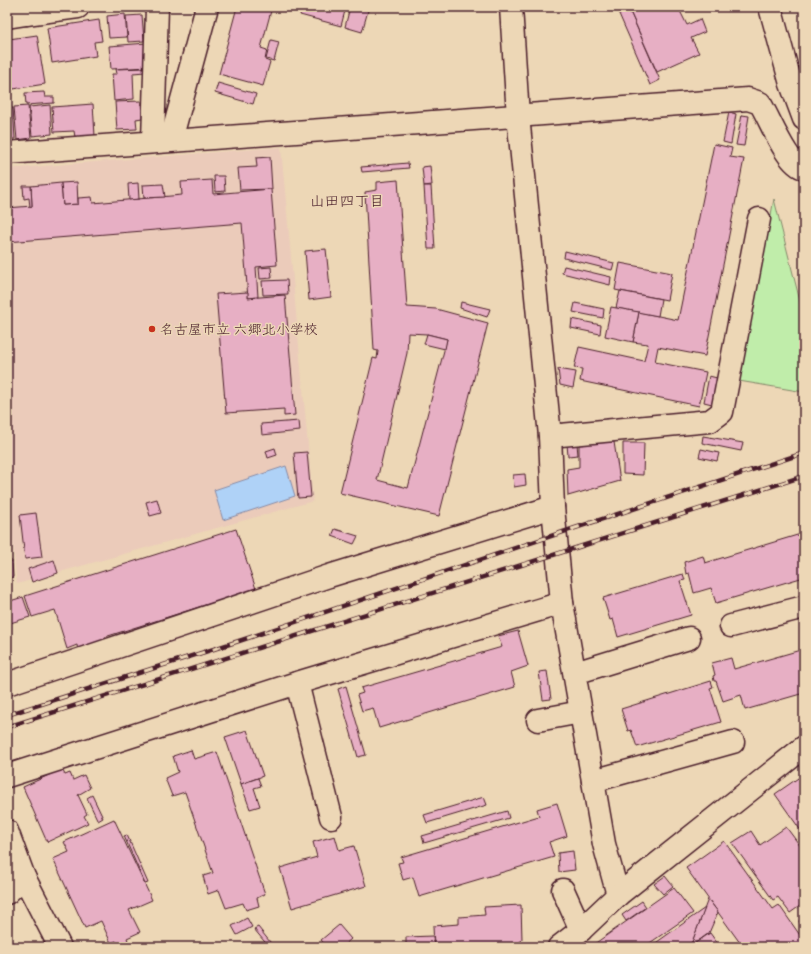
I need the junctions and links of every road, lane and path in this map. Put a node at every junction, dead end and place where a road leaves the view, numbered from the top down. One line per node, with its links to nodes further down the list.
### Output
1 (78, 7): 6 (street)
2 (157, 7): 9 (street)
3 (207, 7): 9 (street)
4 (512, 7): 7 (street)
5 (770, 7): 8 (street)
6 (20, 13)
7 (518, 116): 9 (street); 11 (street); 13 (street)
8 (804, 119)
9 (162, 140): 10 (street)
10 (7, 153)
11 (804, 168)
12 (759, 219): 13 (street)
13 (550, 436): 14 (street)
14 (554, 506): 15 (street); 21 (street)
15 (562, 603): 19 (street); 20 (street)
16 (804, 607): 17 (street)
17 (731, 626)
18 (689, 638): 19 (street)
19 (575, 673): 22 (street)
20 (297, 683): 26 (street); 28 (street)
21 (7, 684)
22 (581, 712): 23 (street); 27 (street)
23 (538, 720)
24 (733, 742): 27 (street)
25 (804, 747): 33 (street)
26 (7, 776)
27 (593, 781): 33 (street)
28 (331, 817)
29 (7, 831): 30 (street)
30 (24, 877): 32 (street); 35 (street)
31 (563, 890): 34 (street)
32 (7, 893)
33 (618, 895): 34 (street)
34 (581, 930): 36 (street)
35 (60, 947)
36 (559, 947)

